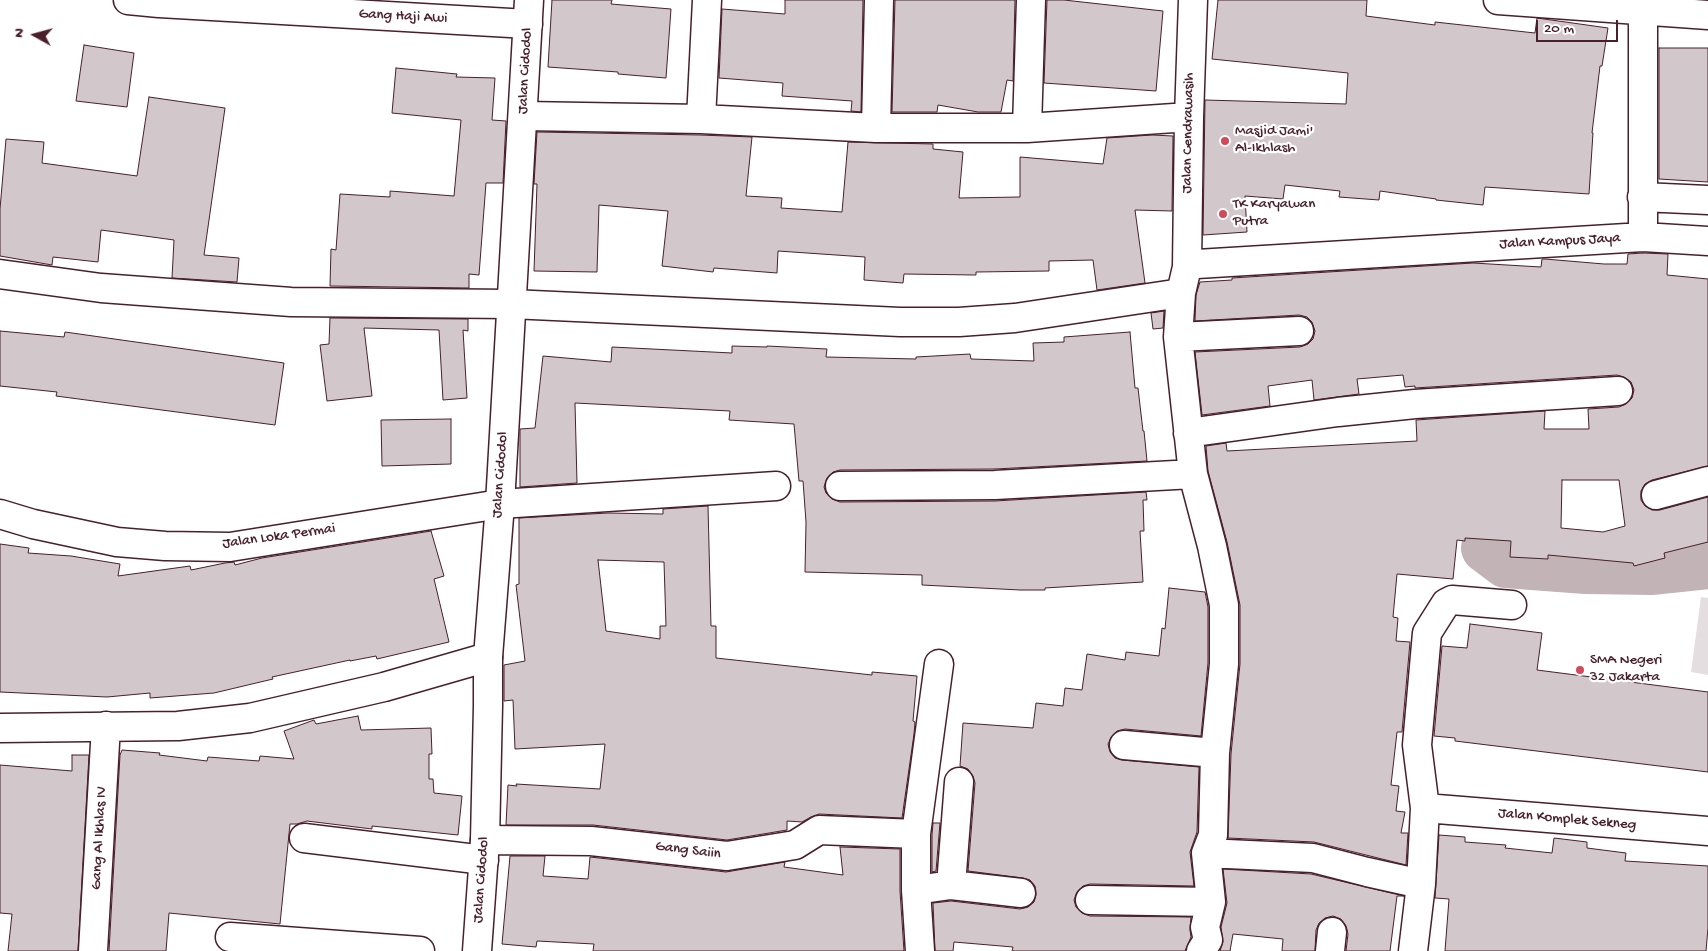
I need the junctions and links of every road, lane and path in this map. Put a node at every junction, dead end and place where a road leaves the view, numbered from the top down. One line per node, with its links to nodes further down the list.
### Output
1 (128, 0): 7 (street, Gang Haji Awi)
2 (707, 0): 13 (street)
3 (879, 0): 14 (street)
4 (1031, 0): 15 (street)
5 (1193, 0): 12 (street, Jalan Cendrawasih)
6 (1498, 0): 8 (street)
7 (368, 7): 9 (street, Gang Haji Awi)
8 (1643, 10): 10 (street); 16 (street, Jalan Kampus Jaya)
9 (529, 12): 11 (street, Jalan Cidodol)
10 (1708, 14)
11 (524, 116): 13 (street); 23 (street, Jalan Cidodol)
12 (1189, 117): 15 (street); 20 (street, Jalan Cendrawasih)
13 (701, 119): 14 (street)
14 (876, 128): 15 (street)
15 (1027, 128)
16 (1642, 197): 17 (street); 18 (street, Jalan Kampus Jaya)
17 (1708, 200)
18 (1643, 237): 19 (street); 20 (street, Jalan Kampus Jaya)
19 (1708, 240)
20 (1187, 267): 22 (street, Jalan Cendrawasih)
21 (0, 274): 23 (street)
22 (1181, 293): 23 (street); 25 (street, Jalan Cendrawasih)
23 (511, 304): 33 (street, Jalan Cidodol)
24 (1299, 331): 25 (street)
25 (1178, 337): 27 (street, Jalan Cendrawasih)
26 (1618, 391): 27 (street)
27 (1188, 433): 28 (street, Jalan Cendrawasih)
28 (1193, 474): 31 (street); 41 (street, Jalan Cendrawasih)
29 (1708, 481): 32 (street)
30 (776, 486): 33 (street, Jalan Loka Permai)
31 (840, 486)
32 (1656, 495)
33 (500, 504): 34 (street, Jalan Loka Permai); 36 (street, Jalan Cidodol)
34 (0, 514)
35 (1512, 606): 43 (street)
36 (488, 661): 38 (street); 47 (street, Jalan Cidodol)
37 (939, 664): 45 (street)
38 (106, 726): 39 (street); 56 (street, Gang Al Ikhlas IV)
39 (0, 728)
40 (1124, 745): 41 (street)
41 (1215, 753): 48 (street, Jalan Cendrawasih)
42 (959, 782): 50 (street)
43 (1426, 808): 44 (street, Jalan Komplek Sekneg); 49 (street)
44 (1708, 831)
45 (916, 834): 47 (street, Gang Saiin); 51 (street)
46 (304, 838): 47 (street, Gang Saiin)
47 (484, 850): 58 (street, Jalan Cidodol)
48 (1206, 853): 49 (street); 54 (street)
49 (1421, 884): 61 (street)
50 (951, 885): 51 (street); 52 (street)
51 (916, 890): 59 (street)
52 (1021, 893)
53 (1090, 900): 54 (street)
54 (1211, 902): 60 (street)
55 (230, 937): 57 (street)
56 (93, 951)
57 (420, 951)
58 (477, 951)
59 (920, 951)
60 (1201, 951)
61 (1413, 951)

